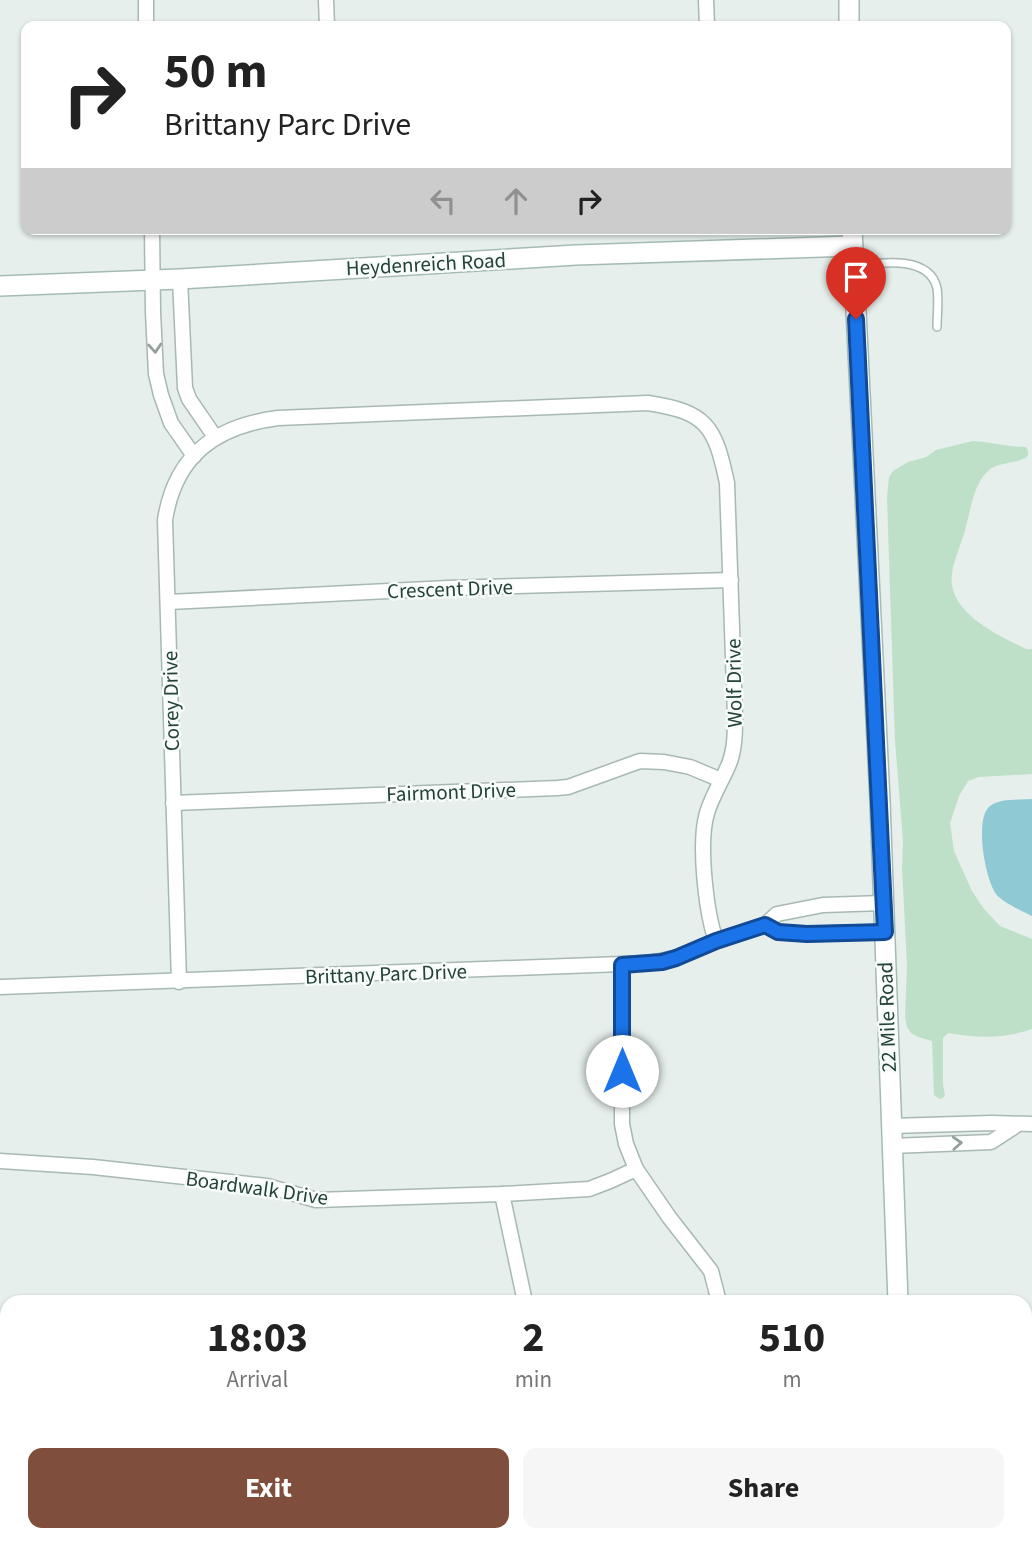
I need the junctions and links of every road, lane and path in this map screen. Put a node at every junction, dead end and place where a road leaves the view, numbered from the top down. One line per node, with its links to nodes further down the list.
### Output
1 (146, 0): 5 (street)
2 (326, 0): 6 (street)
3 (706, 0): 7 (street)
4 (849, 0): 8 (street)
5 (146, 21)
6 (327, 21)
7 (707, 21)
8 (849, 21)
9 (152, 235): 13 (street)
10 (852, 237): 11 (street, 22 Mile Road); 12 (street, Heydenreich Road)
11 (853, 266): 15 (lane); 24 (street, 22 Mile Road)
12 (180, 279): 13 (street, Heydenreich Road); 16 (street)
13 (153, 280): 14 (street, Heydenreich Road); 17 (street, one-way to 17)
14 (0, 286)
15 (937, 327)
16 (185, 388): 17 (street); 18 (street)
17 (161, 395): 19 (street)
18 (215, 437): 19 (street, Corey Drive); 20 (street, Wolf Drive)
19 (194, 456): 21 (street, Corey Drive)
20 (731, 580): 21 (street, Crescent Drive); 22 (street, Wolf Drive)
21 (169, 602): 23 (street, Corey Drive)
22 (721, 780): 23 (street, Fairmont Drive); 29 (street, Wolf Drive)
23 (173, 803): 31 (street, Corey Drive)
24 (883, 902): 25 (street, Brittany Parc Drive); 27 (street, 22 Mile Road)
25 (805, 908): 26 (street, Brittany Parc Drive); 28 (street)
26 (765, 925): 28 (street); 29 (street, Brittany Parc Drive)
27 (885, 932): 28 (street); 34 (street, 22 Mile Road)
28 (807, 934)
29 (716, 941): 30 (street, Brittany Parc Drive)
30 (622, 965): 31 (street, Brittany Parc Drive); 36 (street)
31 (179, 982): 32 (street, Brittany Parc Drive)
32 (0, 987)
33 (1025, 1125): 34 (street)
34 (891, 1136): 40 (street, 22 Mile Road)
35 (0, 1161): 37 (street, Boardwalk Drive)
36 (636, 1168): 37 (street, Boardwalk Drive); 39 (street)
37 (502, 1194): 38 (street)
38 (524, 1295)
39 (717, 1295)
40 (898, 1295)

